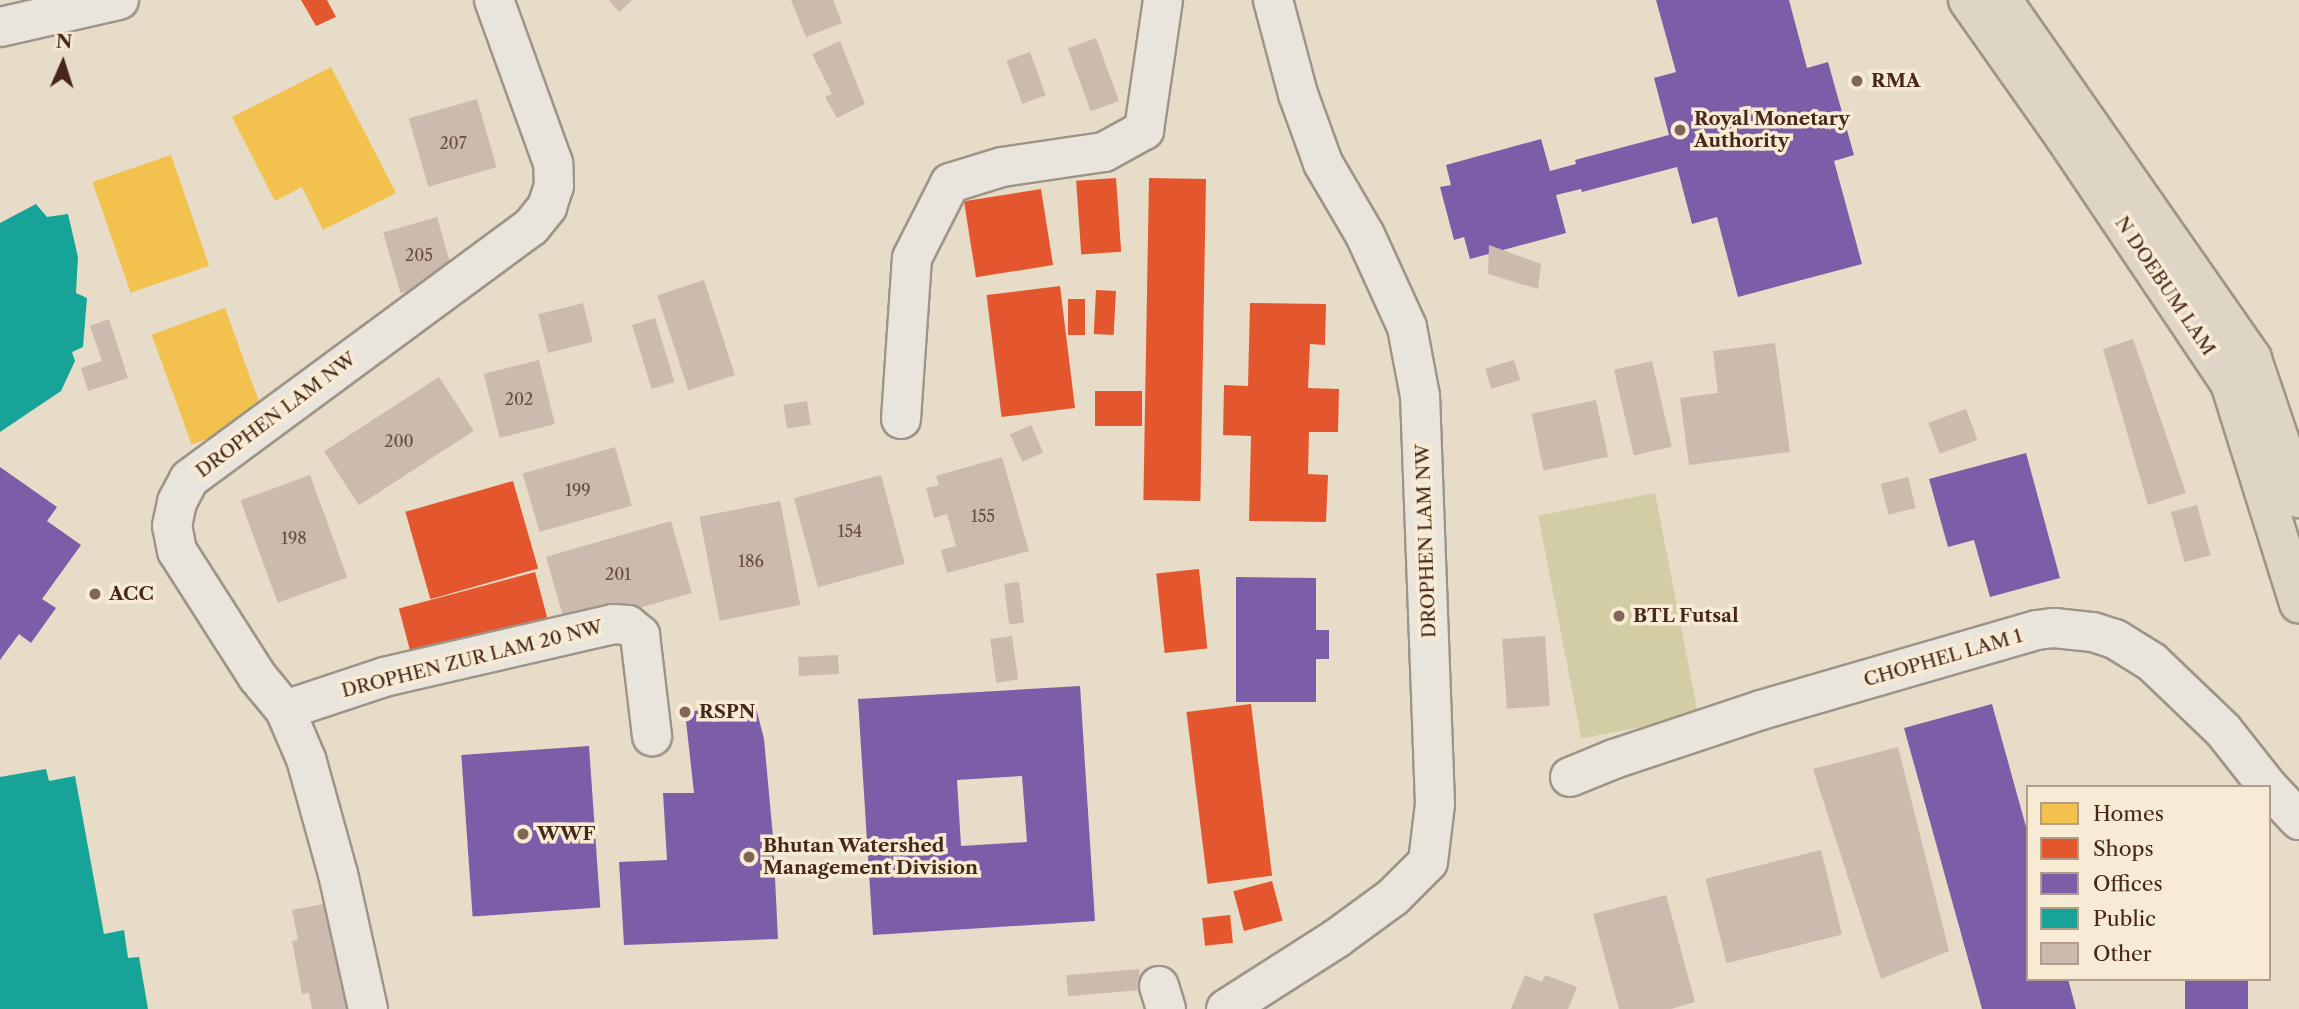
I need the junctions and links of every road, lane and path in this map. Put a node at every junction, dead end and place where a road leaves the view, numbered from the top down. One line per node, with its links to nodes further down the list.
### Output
1 (120, 0): 7 (street)
2 (494, 0): 11 (street, DROPHEN LAM NW)
3 (1163, 0): 8 (street)
4 (1273, 0): 18 (street, DROPHEN LAM NW)
5 (1968, 0): 10 (main road, N DOEBUM LAM)
6 (2002, 0): 9 (main road, N DOEBUM LAM)
7 (0, 27)
8 (901, 419)
9 (2299, 498)
10 (2299, 603)
11 (285, 710): 12 (street, DROPHEN ZUR LAM 20 NW); 17 (street, DROPHEN LAM NW)
12 (652, 736)
13 (1570, 777): 14 (street, CHOPHEL LAM 1)
14 (2267, 785)
15 (2271, 789): 16 (street, CHOPHEL LAM 1)
16 (2299, 820)
17 (368, 1009)
18 (1226, 1009)

